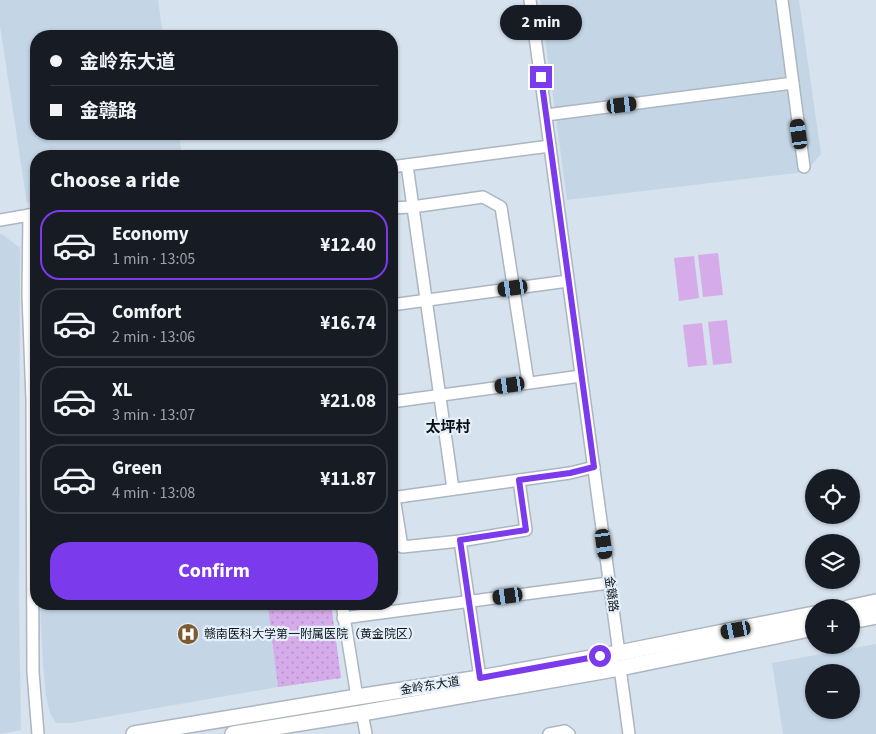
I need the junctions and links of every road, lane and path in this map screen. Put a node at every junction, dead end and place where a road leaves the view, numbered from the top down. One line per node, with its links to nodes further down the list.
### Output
1 (530, 0): 4 (street, 金赣路)
2 (782, 0): 3 (street)
3 (793, 83): 4 (street); 8 (street)
4 (546, 115): 5 (street, 金赣路)
5 (550, 146): 6 (street); 14 (street, 金赣路)
6 (406, 165): 7 (street); 9 (street)
7 (398, 166)
8 (804, 167)
9 (412, 207): 10 (street); 15 (street); 16 (street)
10 (398, 208)
11 (30, 215): 12 (street)
12 (0, 220)
13 (30, 255): 18 (street)
14 (568, 281): 15 (street); 19 (street, 金赣路)
15 (513, 288): 16 (street); 20 (street)
16 (426, 300): 17 (street); 21 (street)
17 (398, 304)
18 (30, 348)
19 (581, 376): 20 (street); 23 (street, 金赣路)
20 (528, 382): 21 (street)
21 (439, 395): 22 (street); 25 (street)
22 (398, 401)
23 (594, 467): 24 (street); 29 (street, 金赣路)
24 (519, 480): 25 (street); 28 (street)
25 (453, 489): 26 (street)
26 (398, 496)
27 (398, 525): 28 (street)
28 (460, 540): 30 (street)
29 (609, 583): 30 (street); 40 (street, 金赣路)
30 (469, 602): 38 (street); 42 (street)
31 (876, 602): 34 (main road)
32 (33, 610): 45 (street)
33 (342, 610): 38 (street)
34 (860, 610)
35 (860, 614): 37 (main road)
36 (805, 616): 40 (main road, 金岭东大道)
37 (876, 616)
38 (343, 618): 43 (street)
39 (805, 630): 41 (main road, 金岭东大道)
40 (619, 653): 42 (main road, 金岭东大道)
41 (620, 668): 44 (main road, 金岭东大道); 51 (street)
42 (480, 678): 43 (main road, 金岭东大道)
43 (357, 697): 46 (main road, 金岭东大道)
44 (362, 713): 47 (main road, 金岭东大道); 48 (street)
45 (38, 734)
46 (134, 734)
47 (233, 734)
48 (366, 734)
49 (549, 734): 50 (street)
50 (569, 734)
51 (629, 734)

